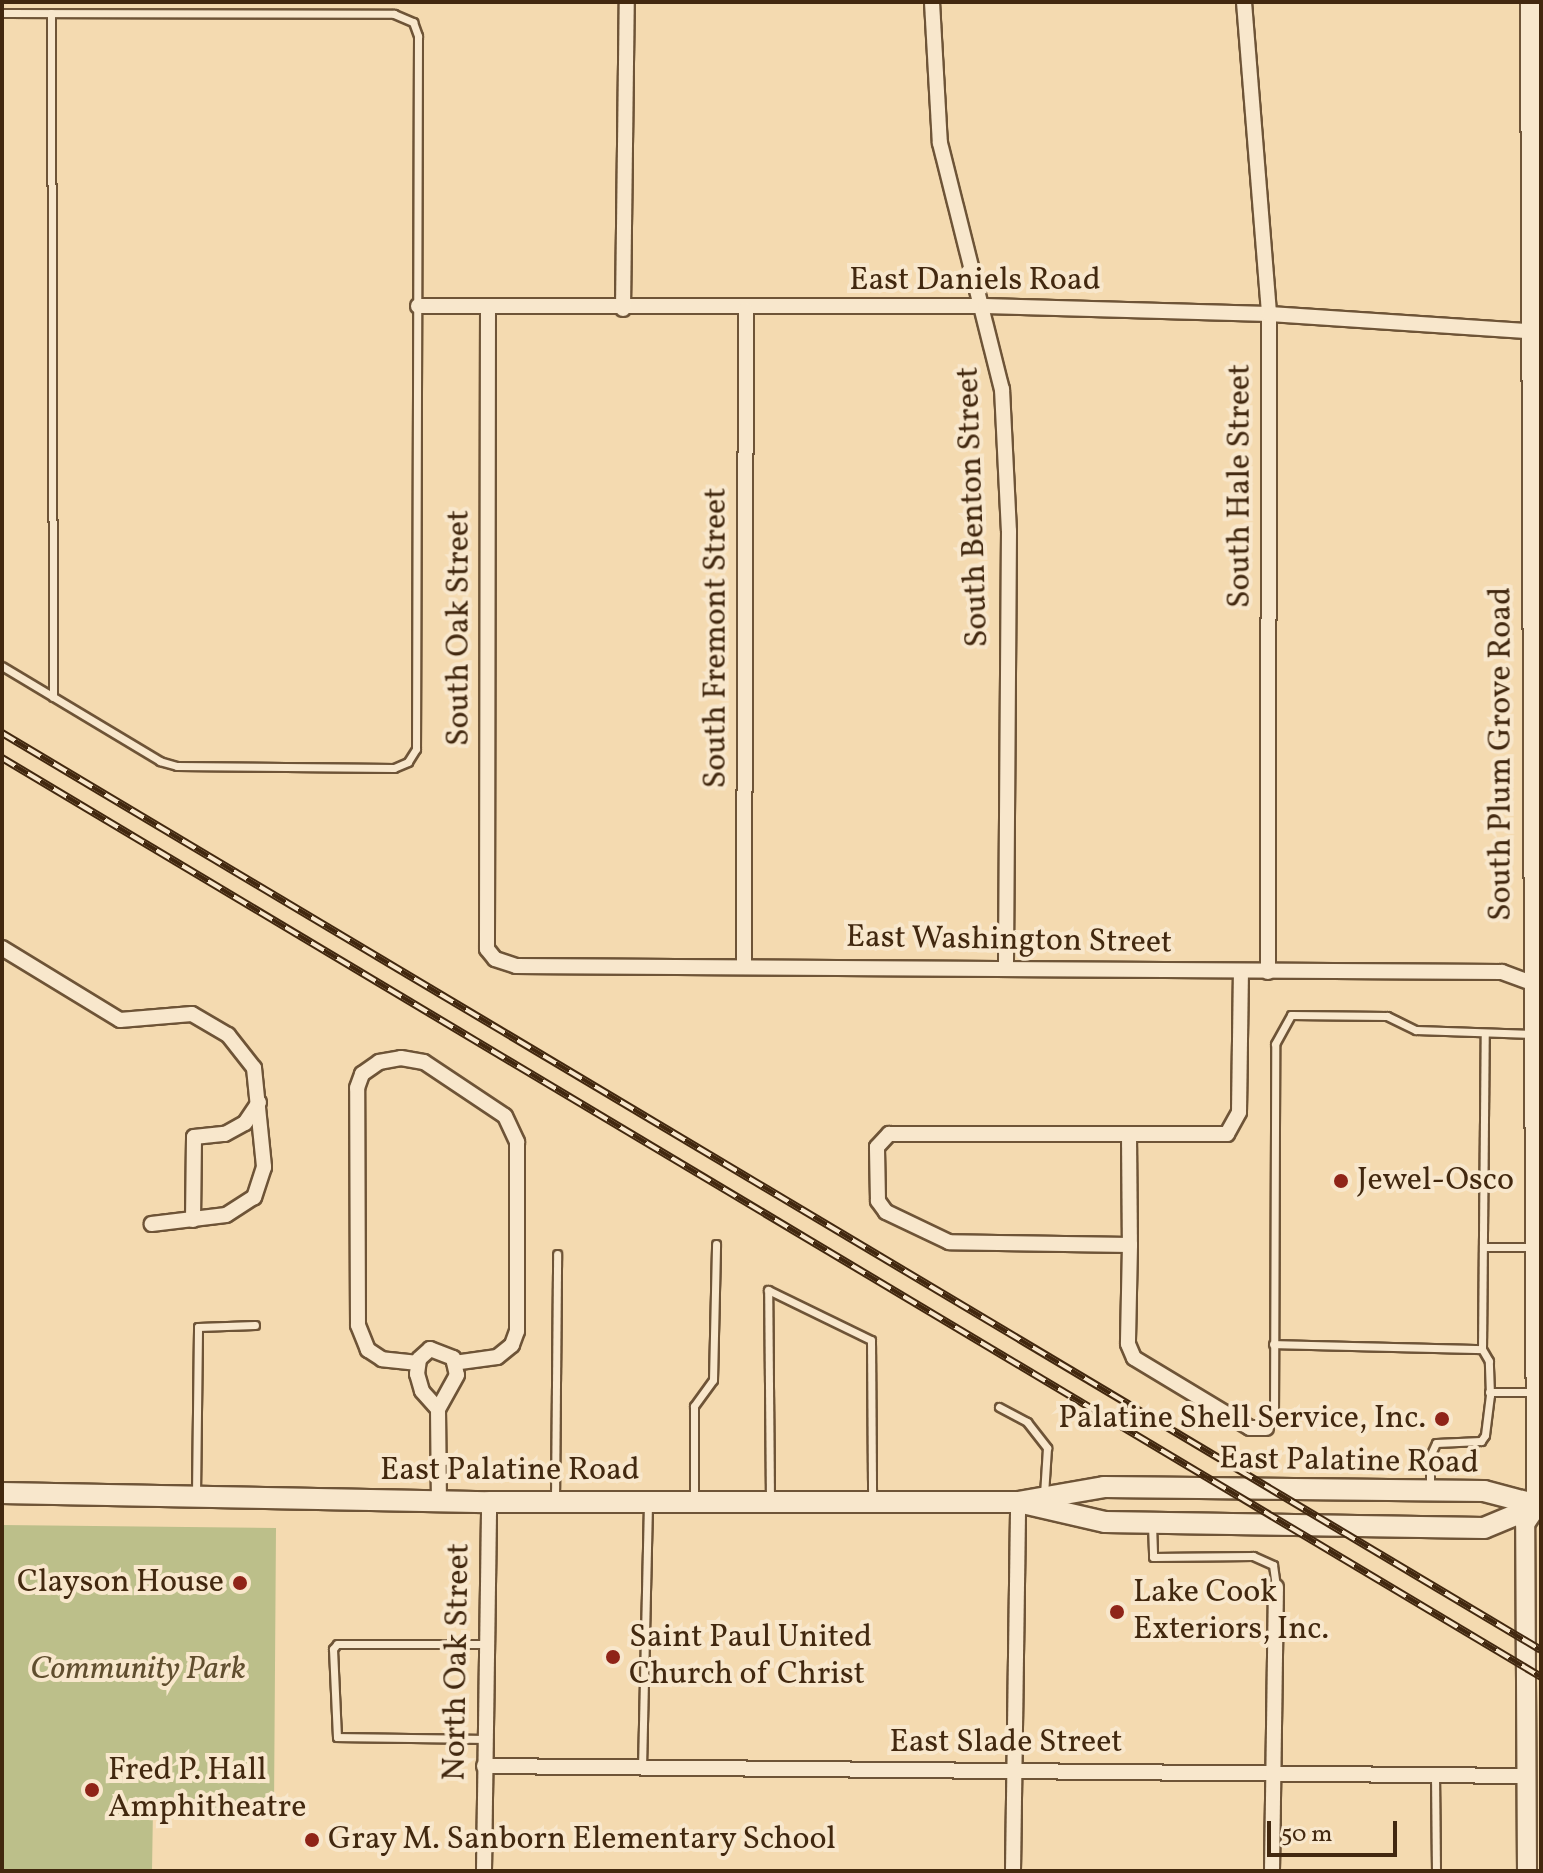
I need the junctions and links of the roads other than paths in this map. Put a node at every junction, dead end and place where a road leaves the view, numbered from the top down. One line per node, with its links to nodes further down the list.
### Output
1 (627, 2): 11 (street)
2 (932, 2): 9 (street, South Benton Street)
3 (1244, 2): 13 (street, South Hale Street)
4 (1531, 2): 7 (main road, South Plum Grove Road)
5 (2, 13): 6 (lane)
6 (51, 13): 8 (lane); 16 (lane)
7 (1536, 181): 14 (main road, South Plum Grove Road)
8 (418, 306): 10 (street, East Daniels Road); 16 (lane)
9 (985, 306): 12 (street, East Daniels Road); 13 (street, East Daniels Road); 20 (street, South Benton Street)
10 (488, 307): 11 (street, East Daniels Road); 18 (street, South Oak Street)
11 (623, 309): 12 (street, East Daniels Road)
12 (746, 310): 19 (street, South Fremont Street)
13 (1269, 314): 14 (street, East Daniels Road); 22 (street, South Hale Street)
14 (1536, 332): 23 (main road, South Plum Grove Road)
15 (2, 666): 16 (lane)
16 (53, 697)
17 (2, 948): 26 (street)
18 (487, 949): 19 (street, East Washington Street)
19 (744, 967): 20 (street, East Washington Street)
20 (1006, 969): 21 (street, East Washington Street)
21 (1241, 972): 22 (street, East Washington Street); 27 (street)
22 (1268, 972): 23 (street, East Washington Street)
23 (1537, 986): 25 (main road, South Plum Grove Road)
24 (1485, 1034): 25 (lane); 32 (lane); 36 (lane)
25 (1533, 1034): 33 (main road, South Plum Grove Road)
26 (259, 1102): 28 (street); 28 (street)
27 (1129, 1137): 31 (street); 31 (street)
28 (193, 1220): 29 (street)
29 (152, 1224)
30 (716, 1244): 53 (lane)
31 (1130, 1245): 44 (street)
32 (1484, 1247): 33 (lane); 37 (lane)
33 (1537, 1247): 41 (main road, South Plum Grove Road)
34 (557, 1254): 51 (lane)
35 (255, 1325): 47 (lane)
36 (1273, 1344): 37 (lane); 44 (lane)
37 (1482, 1349): 40 (lane)
38 (418, 1363): 39 (street); 39 (street); 43 (street)
39 (454, 1363): 43 (street)
40 (1489, 1392): 41 (lane); 45 (lane)
41 (1535, 1392): 57 (main road, South Plum Grove Road)
42 (999, 1407): 48 (lane)
43 (438, 1409): 49 (street)
44 (1266, 1428)
45 (1429, 1491): 48 (main road, East Palatine Road); 57 (main road, East Palatine Road)
46 (2, 1493): 47 (main road, East Palatine Road)
47 (195, 1497): 49 (main road, East Palatine Road)
48 (1044, 1497): 56 (main road, East Palatine Road)
49 (439, 1501): 50 (main road, East Palatine Road)
50 (489, 1502): 51 (main road, East Palatine Road); 60 (street, North Oak Street)
51 (555, 1502): 52 (main road, East Palatine Road)
52 (648, 1502): 53 (main road, East Palatine Road); 63 (lane)
53 (694, 1502): 54 (main road, East Palatine Road)
54 (770, 1502): 55 (main road, East Palatine Road); 55 (lane)
55 (872, 1502): 56 (main road, East Palatine Road)
56 (1018, 1502): 58 (main road, East Palatine Road); 64 (street)
57 (1540, 1509): 58 (main road, East Palatine Road); 67 (street)
58 (1152, 1524): 59 (lane)
59 (1276, 1587): 65 (street)
60 (486, 1644): 61 (street, North Oak Street); 61 (lane)
61 (484, 1739): 62 (street, North Oak Street)
62 (484, 1766): 63 (street, East Slade Street); 68 (street, North Oak Street)
63 (642, 1768): 64 (street, East Slade Street)
64 (1013, 1771): 65 (street, East Slade Street); 69 (street)
65 (1273, 1773): 66 (street, East Slade Street); 70 (street)
66 (1435, 1775): 67 (street, East Slade Street); 71 (lane)
67 (1527, 1776): 72 (street)
68 (484, 1871)
69 (1013, 1871)
70 (1272, 1871)
71 (1436, 1871)
72 (1527, 1871)

